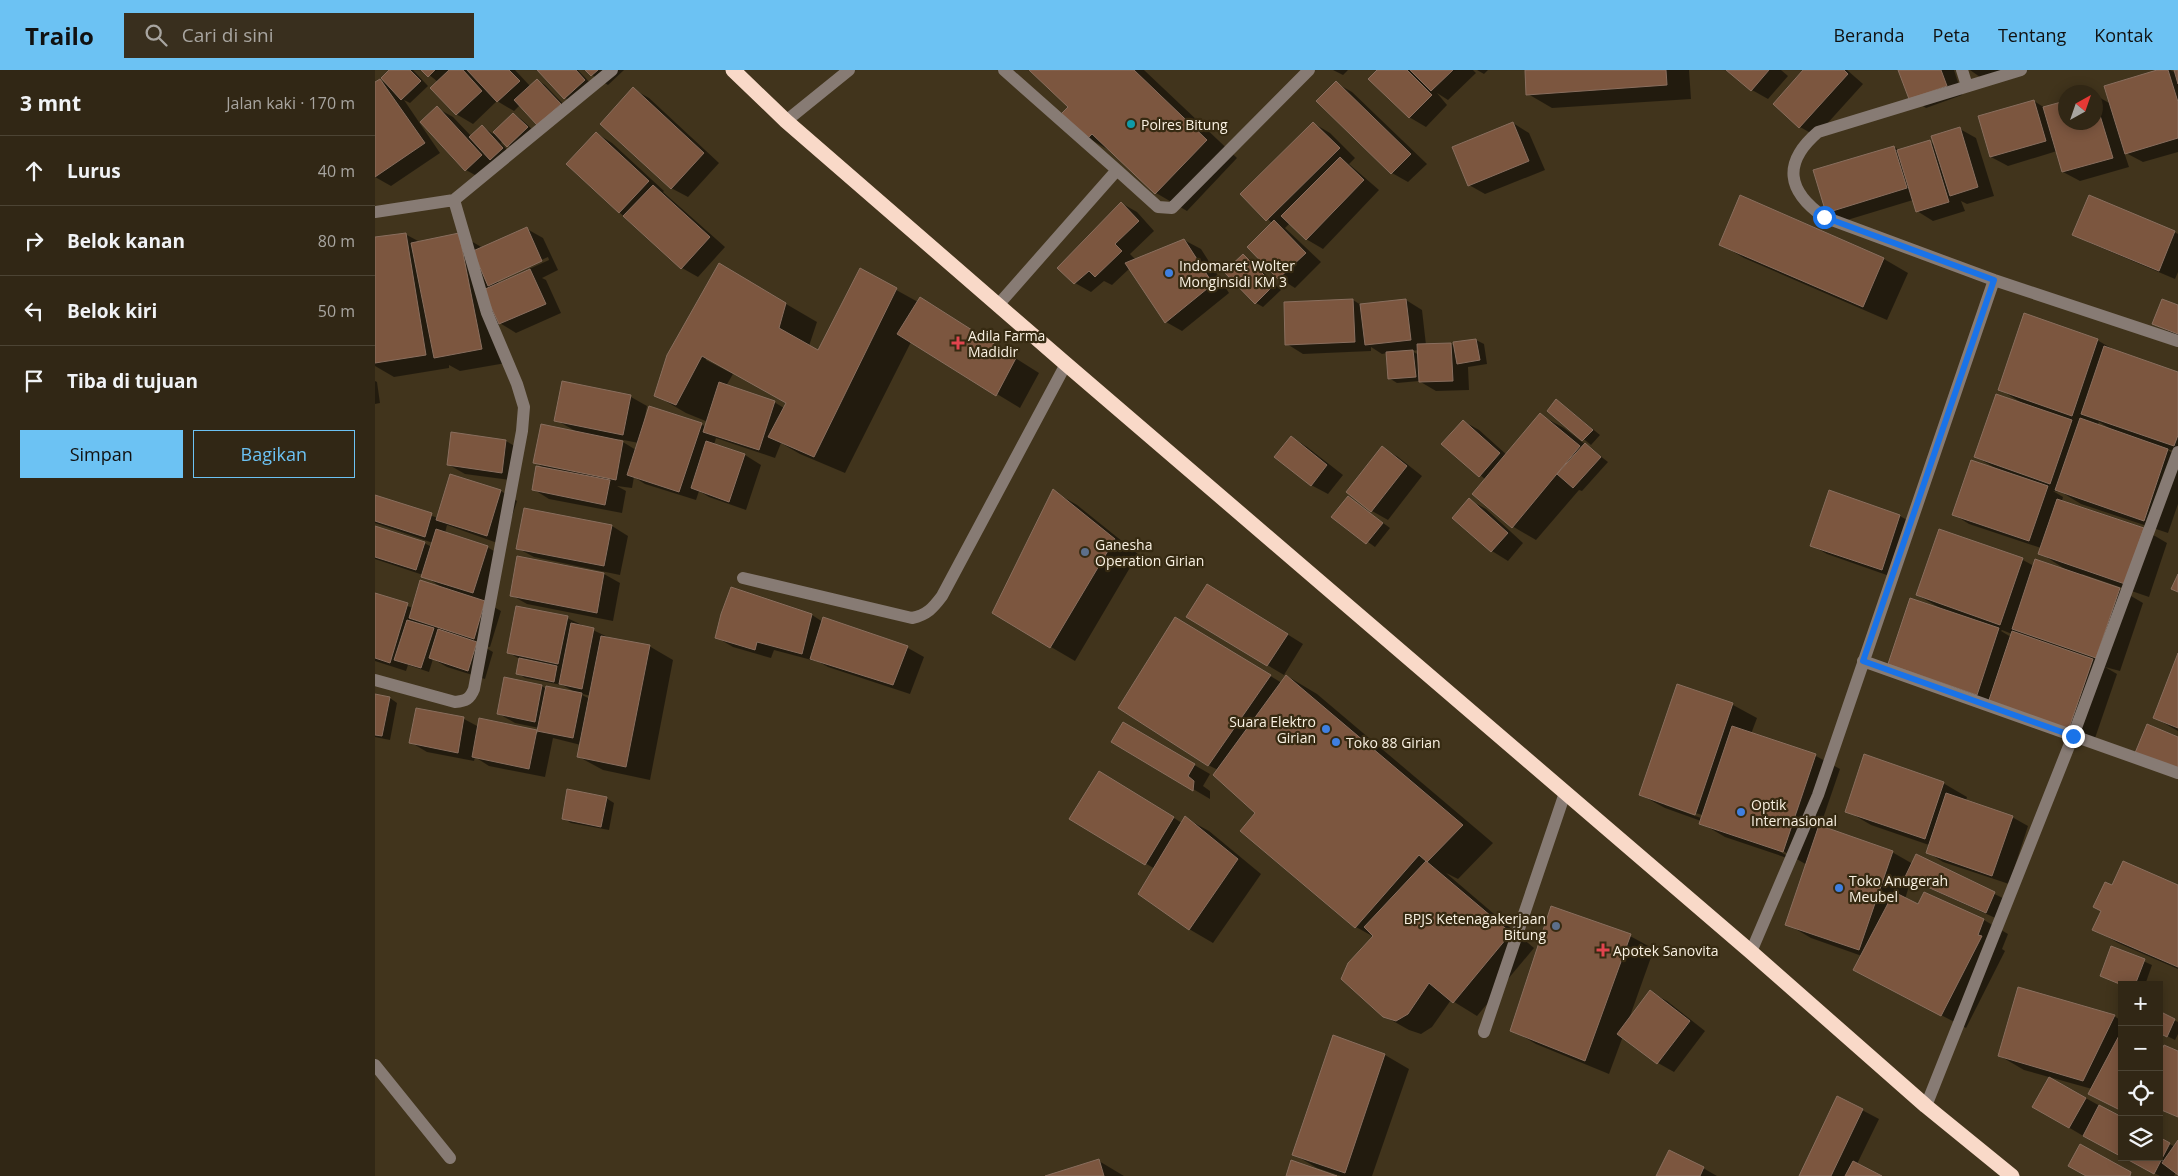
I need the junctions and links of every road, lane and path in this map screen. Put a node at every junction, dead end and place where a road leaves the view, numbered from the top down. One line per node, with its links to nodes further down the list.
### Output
1 (612, 70): 11 (street)
2 (733, 70): 9 (highway)
3 (849, 70): 9 (street)
4 (1005, 70): 10 (street)
5 (1309, 70): 10 (street)
6 (1962, 70): 8 (street)
7 (2021, 70): 8 (street)
8 (1967, 86): 13 (street)
9 (787, 121): 14 (highway)
10 (1117, 170): 14 (street)
11 (454, 200): 12 (street); 20 (street)
12 (375, 212)
13 (1994, 280): 15 (street); 19 (street)
14 (998, 305): 16 (highway)
15 (2178, 341)
16 (1066, 364): 18 (street); 23 (highway)
17 (2178, 452): 21 (street)
18 (743, 578)
19 (1863, 661): 21 (street); 24 (street)
20 (375, 680)
21 (2073, 736): 22 (street); 27 (street)
22 (2178, 773)
23 (1565, 793): 24 (highway); 25 (street)
24 (1751, 952): 27 (highway)
25 (1484, 1032)
26 (375, 1065): 28 (street)
27 (1925, 1106): 29 (highway)
28 (450, 1158)
29 (2012, 1176)

